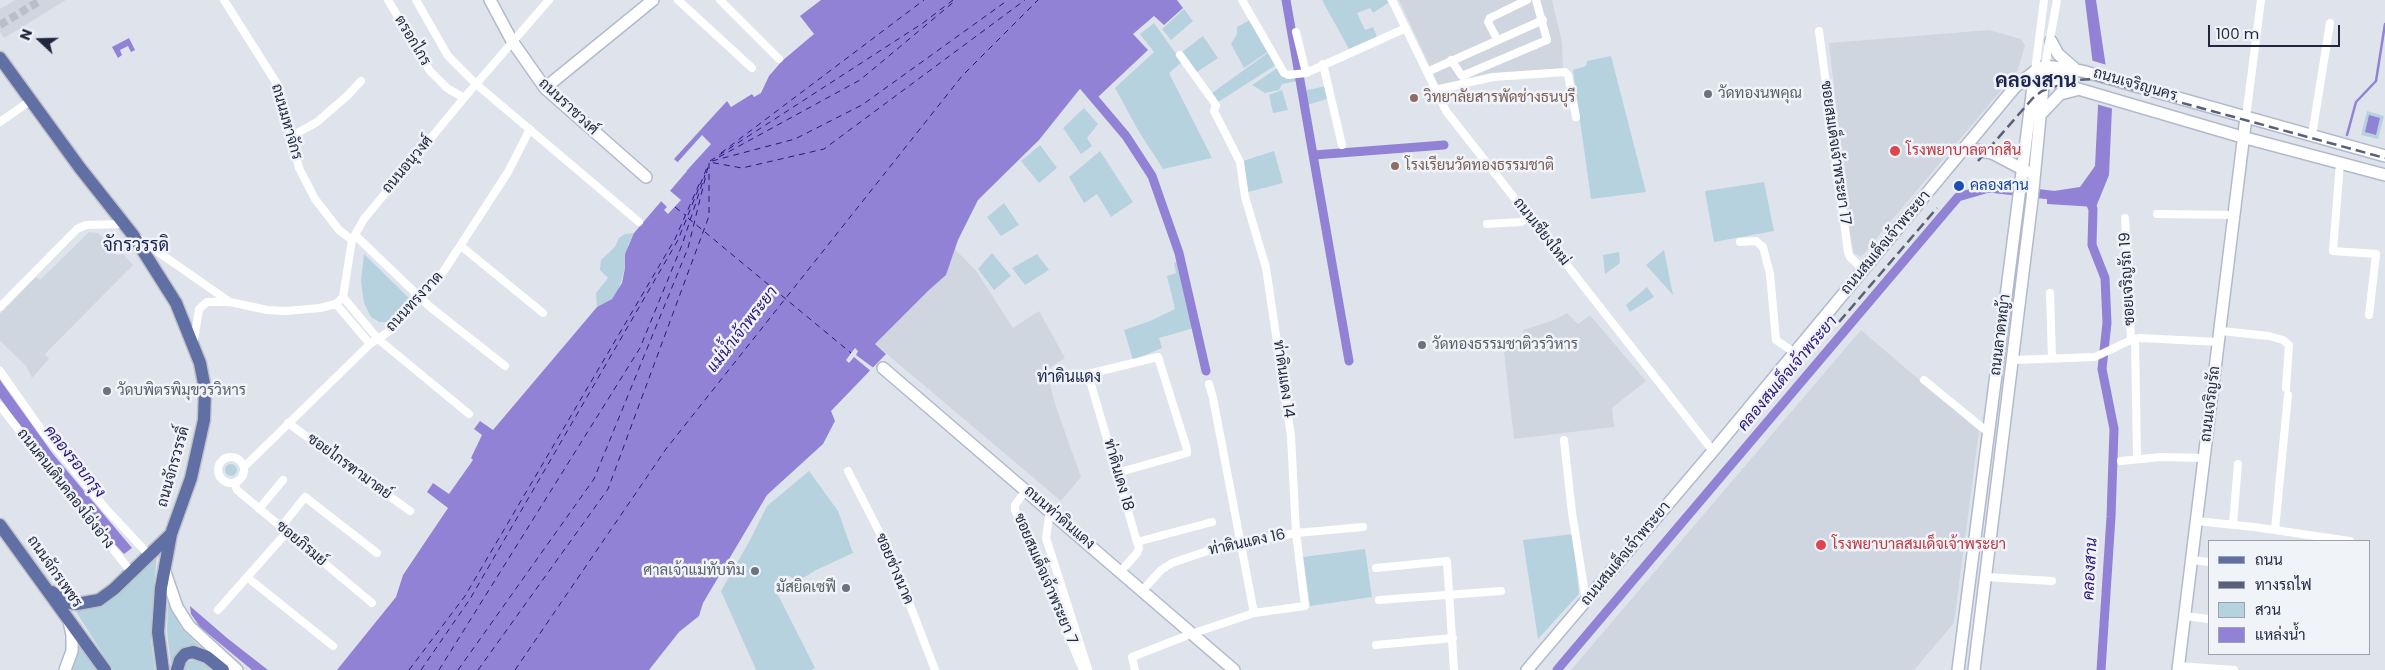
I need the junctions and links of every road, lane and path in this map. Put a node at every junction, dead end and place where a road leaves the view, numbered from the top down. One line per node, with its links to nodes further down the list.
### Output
1 (224, 0): 49 (street, ถนนมหาจักร)
2 (388, 0): 41 (street, ตรอกไกร)
3 (416, 0): 37 (street)
4 (490, 0): 22 (main road, ถนนราชวงศ์)
5 (549, 0): 22 (street, ถนนอนุวงศ์)
6 (653, 0): 38 (main road)
7 (678, 0): 30 (street)
8 (720, 0): 26 (street)
9 (1242, 0): 34 (street)
10 (1392, 0): 18 (street, ถนนเชียงใหม่)
11 (1527, 0): 21 (street)
12 (1536, 0): 16 (street)
13 (2044, 0): 32 (street, ถนนลาดหญ้า)
14 (2057, 0): 23 (street, ถนนลาดหญ้า)
15 (2261, 0): 45 (street)
16 (1543, 20): 21 (street); 27 (street)
17 (2330, 24): 48 (street)
18 (1406, 28): 28 (street); 33 (street, ถนนเชียงใหม่)
19 (1819, 31): 70 (street, ซอยสมเด็จเจ้าพระยา 17)
20 (1296, 32): 34 (street)
21 (1496, 40): 27 (street)
22 (512, 41): 37 (street, ถนนอนุวงศ์); 38 (main road, ถนนราชวงศ์)
23 (2051, 42): 29 (street, ถนนลาดหญ้า); 31 (main road)
24 (1180, 55): 118 (street, ท่าดินแดง 14)
25 (0, 58): 42 (main road, ถนนจักรวรรดิ์)
26 (779, 59)
27 (1450, 60): 33 (street)
28 (1324, 64): 34 (street); 51 (street)
29 (2046, 66): 31 (main road, ถนนเจริญนคร); 32 (main road); 35 (main road, ถนนลาดหญ้า)
30 (752, 68)
31 (2079, 70): 45 (main road, ถนนเจริญนคร)
32 (2035, 71): 35 (main road, ถนนเจริญนคร); 52 (main road, ถนนสมเด็จเจ้าพระยา); 55 (main road, ถนนลาดหญ้า)
33 (1427, 72): 39 (street, ถนนเชียงใหม่)
34 (1306, 73)
35 (2045, 79): 40 (main road, ถนนเจริญนคร); 43 (main road, ถนนลาดหญ้า)
36 (360, 81): 49 (street)
37 (476, 84): 41 (street, ถนนอนุวงศ์); 47 (street)
38 (546, 88): 57 (main road, ถนนราชวงศ์)
39 (1435, 90): 44 (street); 61 (street, ถนนเชียงใหม่)
40 (2084, 91): 43 (main road); 50 (main road, ถนนเจริญนคร)
41 (464, 98): 67 (street, ถนนอนุวงศ์)
42 (30, 101): 46 (street); 64 (main road, ถนนจักรวรรดิ์)
43 (2042, 113): 58 (main road, ถนนลาดหญ้า)
44 (1576, 117)
45 (2246, 117): 48 (main road, ถนนเจริญนคร); 50 (main road, ถนนเจริญรัถ)
46 (0, 122)
47 (530, 129): 63 (street); 69 (street, ถนนทรงวาด)
48 (2312, 135): 53 (main road, ถนนเจริญนคร)
49 (292, 136): 67 (street, ถนนมหาจักร)
50 (2242, 137): 54 (main road, ถนนเจริญนคร); 60 (main road, ถนนเจริญรัถ)
51 (1342, 145)
52 (1965, 148): 55 (main road); 70 (main road, ถนนสมเด็จเจ้าพระยา)
53 (2385, 156)
54 (2340, 163): 56 (main road, ถนนเจริญนคร); 78 (street)
55 (2022, 168): 58 (main road); 95 (main road, ถนนลาดหญ้า)
56 (2385, 175)
57 (646, 177)
58 (2034, 182): 86 (main road, ถนนลาดหญ้า)
59 (2156, 214): 60 (street)
60 (2234, 215): 79 (main road, ถนนเจริญรัถ)
61 (1529, 218): 65 (street); 97 (street, ถนนเชียงใหม่)
62 (2126, 218): 81 (street, ซอยเจริญรัถ 19)
63 (638, 222)
64 (124, 224): 66 (main road, ถนนจักรวรรดิ์); 76 (street)
65 (1487, 224)
66 (133, 235): 74 (street, ถนนจักรวรรดิ์); 82 (main road, ถนนจักรวรรดิ์)
67 (354, 238): 72 (street, ถนนอนุวงศ์); 73 (street, ถนนมหาจักร)
68 (1740, 242): 84 (street)
69 (462, 246): 73 (street, ถนนทรงวาด); 77 (street)
70 (1864, 270): 84 (main road, ถนนสมเด็จเจ้าพระยา)
71 (2050, 293): 85 (street)
72 (343, 297): 75 (street); 80 (street)
73 (422, 299): 80 (street, ถนนทรงวาด); 87 (street)
74 (230, 302): 75 (street, ถนนจักรวรรดิ์); 82 (street, ถนนจักรวรรดิ์)
75 (336, 304): 83 (street)
76 (0, 308)
77 (544, 313)
78 (2370, 315)
79 (2220, 336): 81 (street, ซอยเจริญรัถ 19); 98 (main road, ถนนเจริญรัถ); 117 (street, ซอยเจริญรัถ 19)
80 (378, 339): 83 (street, ถนนทรงวาด); 93 (street)
81 (2133, 340): 85 (street, ซอยเจริญรัถ 19); 99 (street, ซอยเจริญรัถ 19)
82 (193, 343): 119 (main road, ถนนจักรวรรดิ์)
83 (370, 344): 94 (street, ถนนทรงวาด)
84 (1795, 353): 97 (main road, ถนนสมเด็จเจ้าพระยา)
85 (2052, 359): 86 (street)
86 (2013, 360): 124 (main road, ถนนลาดหญ้า)
87 (505, 366)
88 (883, 368): 107 (main road, ถนนท่าดินแดง)
89 (0, 372): 126 (street, ถนนคนเดินคลองโอ่งอ่าง)
90 (1924, 380): 95 (street)
91 (1208, 384): 122 (street)
92 (0, 406): 131 (street, ถนนคนเดินคลองโอ่งอ่าง)
93 (469, 414)
94 (288, 423): 102 (street, ถนนทรงวาด); 110 (street, ซอยไกรฑามาตย์)
95 (1989, 433): 123 (main road, ถนนลาดหญ้า)
96 (1564, 440): 141 (street)
97 (1713, 451): 141 (main road, ถนนสมเด็จเจ้าพระยา)
98 (2205, 458): 99 (street); 112 (main road, ถนนเจริญรัถ)
99 (2137, 459): 100 (street)
100 (2121, 461)
101 (2238, 464): 113 (street)
102 (244, 467): 106 (street, ถนนทรงวาด); 106 (street)
103 (848, 471): 159 (street, ซอยช่างนาค)
104 (1117, 473): 104 (street, ท่าดินเดง 18); 121 (street, ท่าดินเดง 18)
105 (283, 480): 108 (street)
106 (234, 483): 108 (street, ซอยภิรมย์)
107 (1026, 490): 109 (main road, ถนนท่าดินแดง); 160 (street, ซอยสมเด็จเจ้าพระยา 7)
108 (260, 509): 116 (street, ซอยภิรมย์)
109 (1050, 510): 132 (main road, ถนนท่าดินแดง); 161 (street)
110 (410, 511)
111 (1212, 522): 121 (street)
112 (2197, 522): 113 (street); 127 (main road, ถนนเจริญรัถ)
113 (2233, 524): 117 (street)
114 (0, 525): 136 (main road, ถนนจักรเพชร)
115 (1363, 527): 118 (street, ท่าดินแดง 16)
116 (284, 530): 125 (street); 133 (street); 142 (street, ซอยภิรมย์)
117 (2275, 530): 120 (street)
118 (1296, 533): 122 (street, ท่าดินแดง 16); 144 (street, ท่าดินแดง 14)
119 (171, 534): 126 (main road); 130 (main road, ถนนจักรวรรดิ์)
120 (2343, 540)
121 (1137, 542): 132 (street)
122 (1240, 542): 137 (street, ท่าดินแดง 16); 144 (street)
123 (1974, 547): 124 (main road); 166 (main road, ถนนลาดหญ้า)
124 (1989, 549): 134 (main road, ถนนลาดหญ้า)
125 (376, 553)
126 (148, 557): 131 (main road)
127 (2192, 560): 128 (street); 145 (main road, ถนนเจริญรัถ)
128 (2208, 562)
129 (1376, 568): 139 (street)
130 (164, 569): 155 (main road, ถนนจักรวรรดิ์); 158 (main road)
131 (132, 570): 136 (main road)
132 (1121, 571): 137 (main road, ถนนท่าดินแดง)
133 (247, 577): 143 (street); 151 (street)
134 (1985, 577): 135 (street); 167 (main road, ถนนลาดหญ้า)
135 (2052, 581)
136 (48, 590): 146 (main road, ถนนจักรเพชร)
137 (1143, 590): 148 (main road, ถนนท่าดินแดง)
138 (1501, 591): 139 (street)
139 (1450, 594): 140 (street); 149 (street)
140 (1379, 600)
141 (1586, 600): 165 (main road, ถนนสมเด็จเจ้าพระยา)
142 (372, 603)
143 (218, 610)
144 (1254, 613): 148 (street, ท่าดินแดง 14)
145 (2185, 616): 147 (street); 152 (main road, ถนนเจริญรัถ)
146 (68, 618): 153 (main road, ถนนจักรเพชร); 154 (main road)
147 (2208, 619)
148 (1191, 634): 162 (street, ท่าดินแดง 14); 163 (main road, ถนนท่าดินแดง)
149 (1453, 638): 150 (street); 164 (street)
150 (1376, 645)
151 (333, 646)
152 (2178, 668): 168 (street)
153 (65, 670)
154 (105, 670)
155 (162, 670)
156 (177, 670): 157 (main road)
157 (223, 670)
158 (237, 670)
159 (935, 670)
160 (1083, 670)
161 (1088, 670)
162 (1135, 670)
163 (1234, 670)
164 (1454, 670)
165 (1527, 670)
166 (1958, 670)
167 (1974, 670)
168 (2234, 670)

